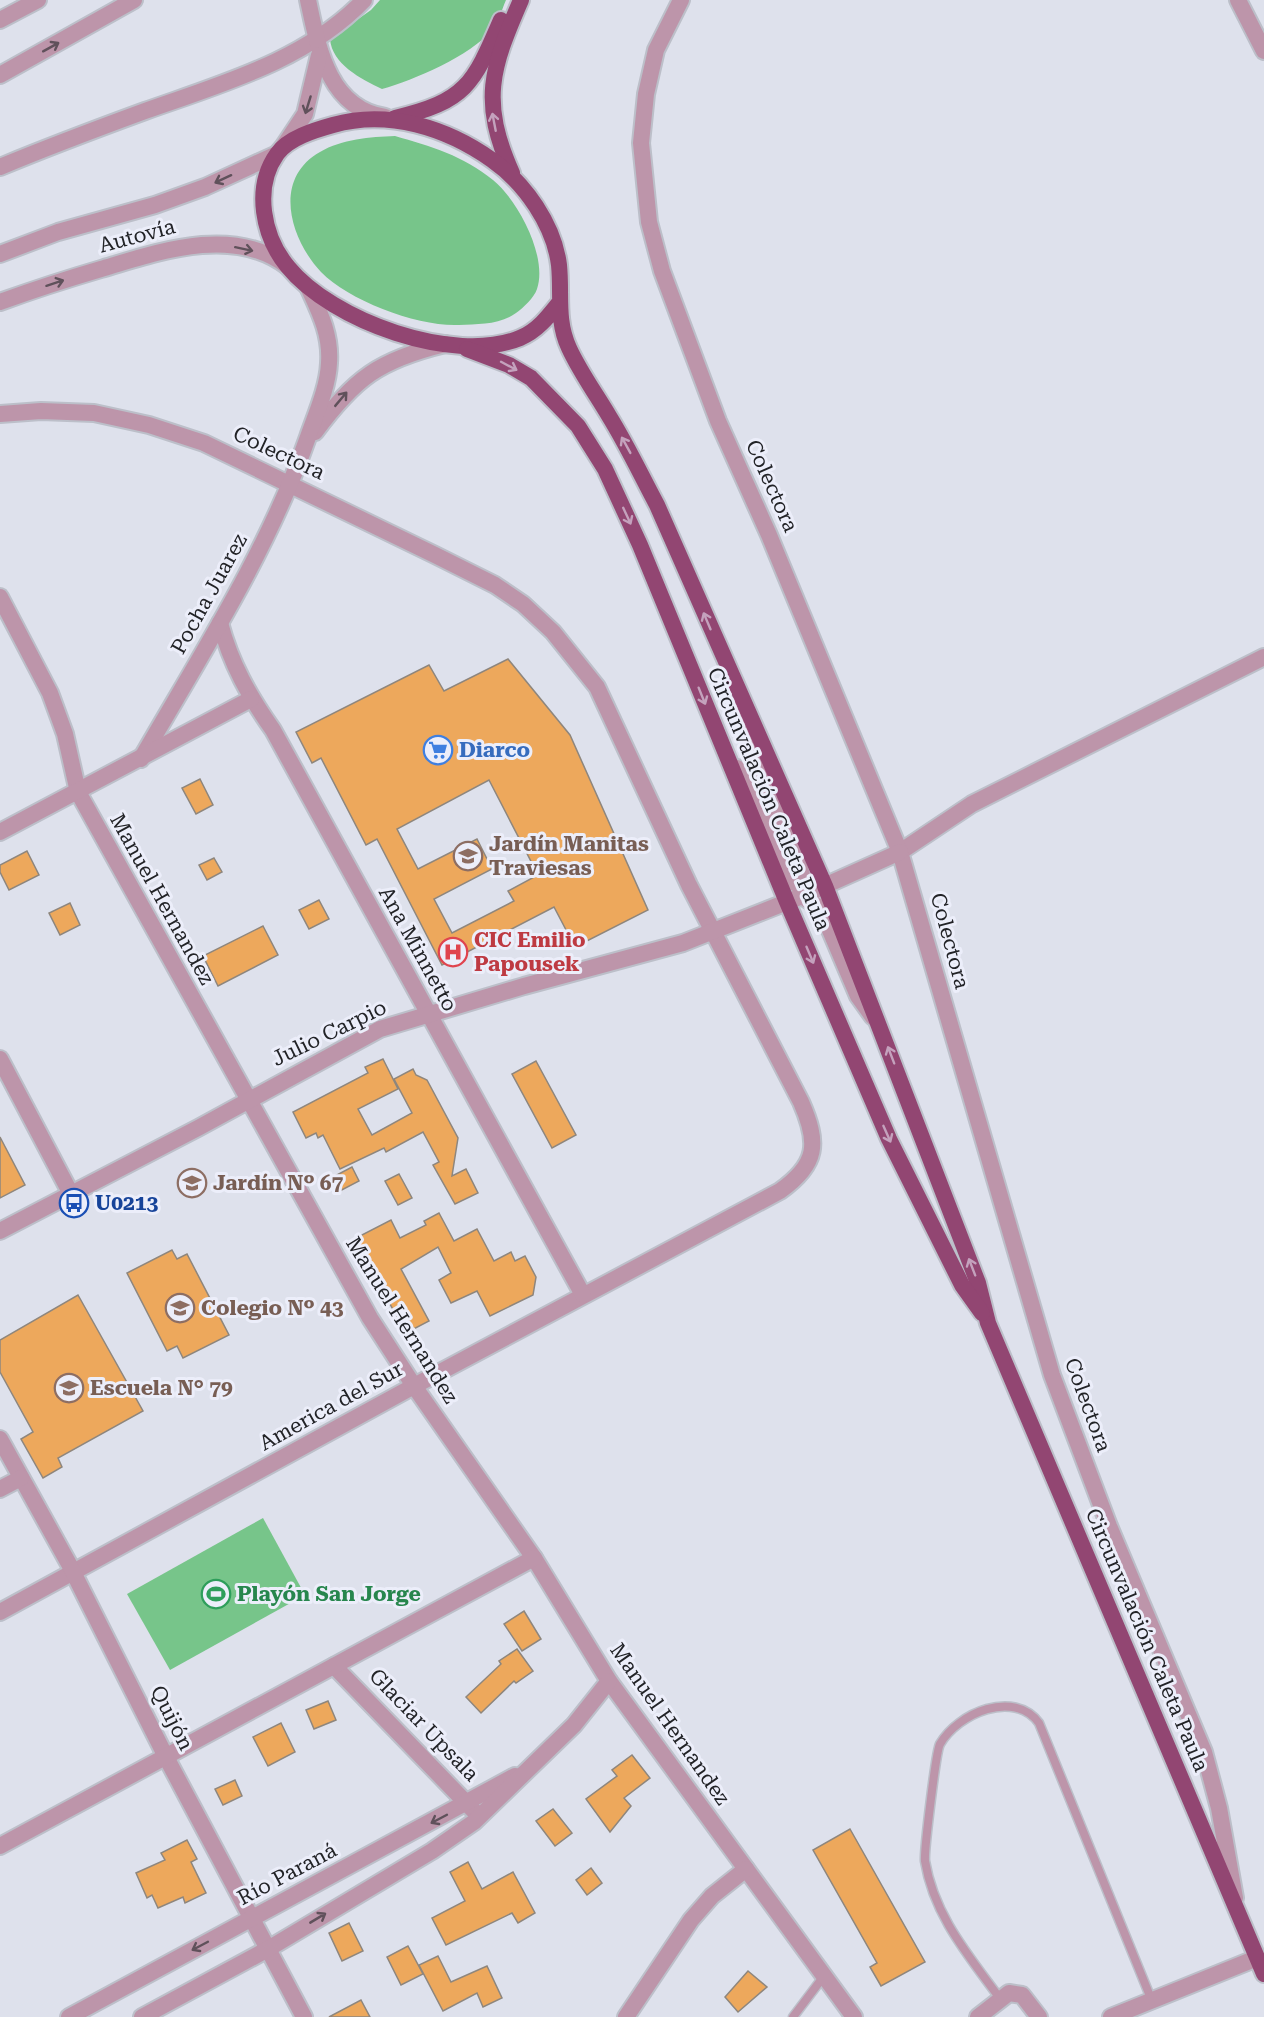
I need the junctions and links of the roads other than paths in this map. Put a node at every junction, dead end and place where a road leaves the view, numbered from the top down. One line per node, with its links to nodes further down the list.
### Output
1 (38, 0): 9 (street)
2 (134, 0): 13 (street, one-way to 2)
3 (308, 0): 10 (street)
4 (364, 0): 10 (street)
5 (510, 0): 14 (highway)
6 (521, 0): 17 (highway, one-way to 6)
7 (681, 0): 34 (street, Colectora)
8 (1238, 0): 11 (street)
9 (0, 20)
10 (316, 38): 12 (street); 16 (street)
11 (1264, 51)
12 (319, 55): 14 (street); 15 (street, one-way to 15)
13 (0, 75)
14 (391, 118): 15 (highway); 17 (highway)
15 (279, 152): 18 (street, Autovía, one-way to 18); 19 (highway)
16 (0, 167)
17 (513, 177): 22 (highway, Circunvalación Caleta Paula)
18 (0, 254)
19 (287, 266): 20 (highway); 21 (street, Autovía, one-way to 19)
20 (309, 289): 23 (highway); 25 (street, Pocha Juarez)
21 (0, 302)
22 (559, 303): 23 (highway); 35 (highway, Circunvalación Caleta Paula, one-way to 22)
23 (450, 345): 25 (street, one-way to 23); 35 (highway, Circunvalación Caleta Paula, one-way to 35)
24 (0, 414): 26 (street, Colectora)
25 (305, 445): 26 (street, Pocha Juarez)
26 (292, 483): 28 (street, Pocha Juarez); 36 (street, Colectora)
27 (0, 597): 32 (street, Manuel Hernandez)
28 (220, 623): 30 (street, Ana Minnetto); 31 (street, Pocha Juarez)
29 (1264, 657): 34 (street, Julio Carpio)
30 (251, 699): 31 (street); 37 (street, Ana Minnetto)
31 (141, 759): 32 (street)
32 (78, 792): 33 (street); 40 (street, Manuel Hernandez)
33 (0, 832)
34 (900, 852): 35 (street, Julio Carpio); 61 (street, Colectora)
35 (806, 893): 36 (street, Julio Carpio); 38 (highway, Circunvalación Caleta Paula); 38 (street); 45 (highway, Circunvalación Caleta Paula, one-way to 45)
36 (713, 931): 37 (street, Julio Carpio); 41 (street, Colectora)
37 (428, 1014): 40 (street, Julio Carpio); 44 (street, Ana Minnetto)
38 (879, 1024): 45 (highway, Circunvalación Caleta Paula, one-way to 38)
39 (0, 1059): 42 (street)
40 (248, 1100): 42 (street, Julio Carpio); 46 (street, Manuel Hernandez)
41 (807, 1168): 44 (street, America del Sur)
42 (71, 1194): 43 (street, Julio Carpio)
43 (0, 1231)
44 (583, 1295): 46 (street, America del Sur)
45 (988, 1323): 61 (highway, Circunvalación Caleta Paula)
46 (414, 1386): 50 (street, Manuel Hernandez); 51 (street, America del Sur)
47 (0, 1439): 48 (street, Quijón)
48 (21, 1478): 49 (street); 51 (street, Quijón)
49 (0, 1489)
50 (534, 1558): 53 (street); 54 (street, Manuel Hernandez)
51 (74, 1572): 52 (street, America del Sur); 55 (street, Quijón)
52 (0, 1612)
53 (334, 1666): 55 (street); 57 (street, Glaciar Upsala)
54 (609, 1681): 56 (street, Río Paraná); 60 (street, Manuel Hernandez)
55 (166, 1756): 59 (street); 62 (street, Quijón)
56 (526, 1770): 57 (street, Río Paraná); 58 (street, Río Paraná)
57 (468, 1803): 58 (street, Glaciar Upsala); 62 (street, Río Paraná, one-way to 62)
58 (479, 1818): 63 (street, Río Paraná, one-way to 58)
59 (0, 1846)
60 (746, 1869): 66 (street, Manuel Hernandez); 72 (street)
61 (1236, 1905): 64 (highway, Circunvalación Caleta Paula)
62 (252, 1918): 63 (street, Quijón); 69 (street, Río Paraná, one-way to 69)
63 (268, 1948): 70 (street, Río Paraná); 71 (street, Quijón)
64 (1257, 1958): 65 (highway, Circunvalación Caleta Paula); 68 (street)
65 (1264, 1974)
66 (824, 1976): 73 (lane); 74 (street, Manuel Hernandez)
67 (1001, 2000): 68 (lane); 75 (street); 76 (street)
68 (1152, 2001): 77 (street)
69 (69, 2017)
70 (142, 2017)
71 (304, 2017)
72 (626, 2017)
73 (793, 2017)
74 (854, 2017)
75 (978, 2017)
76 (1039, 2017)
77 (1111, 2017)

